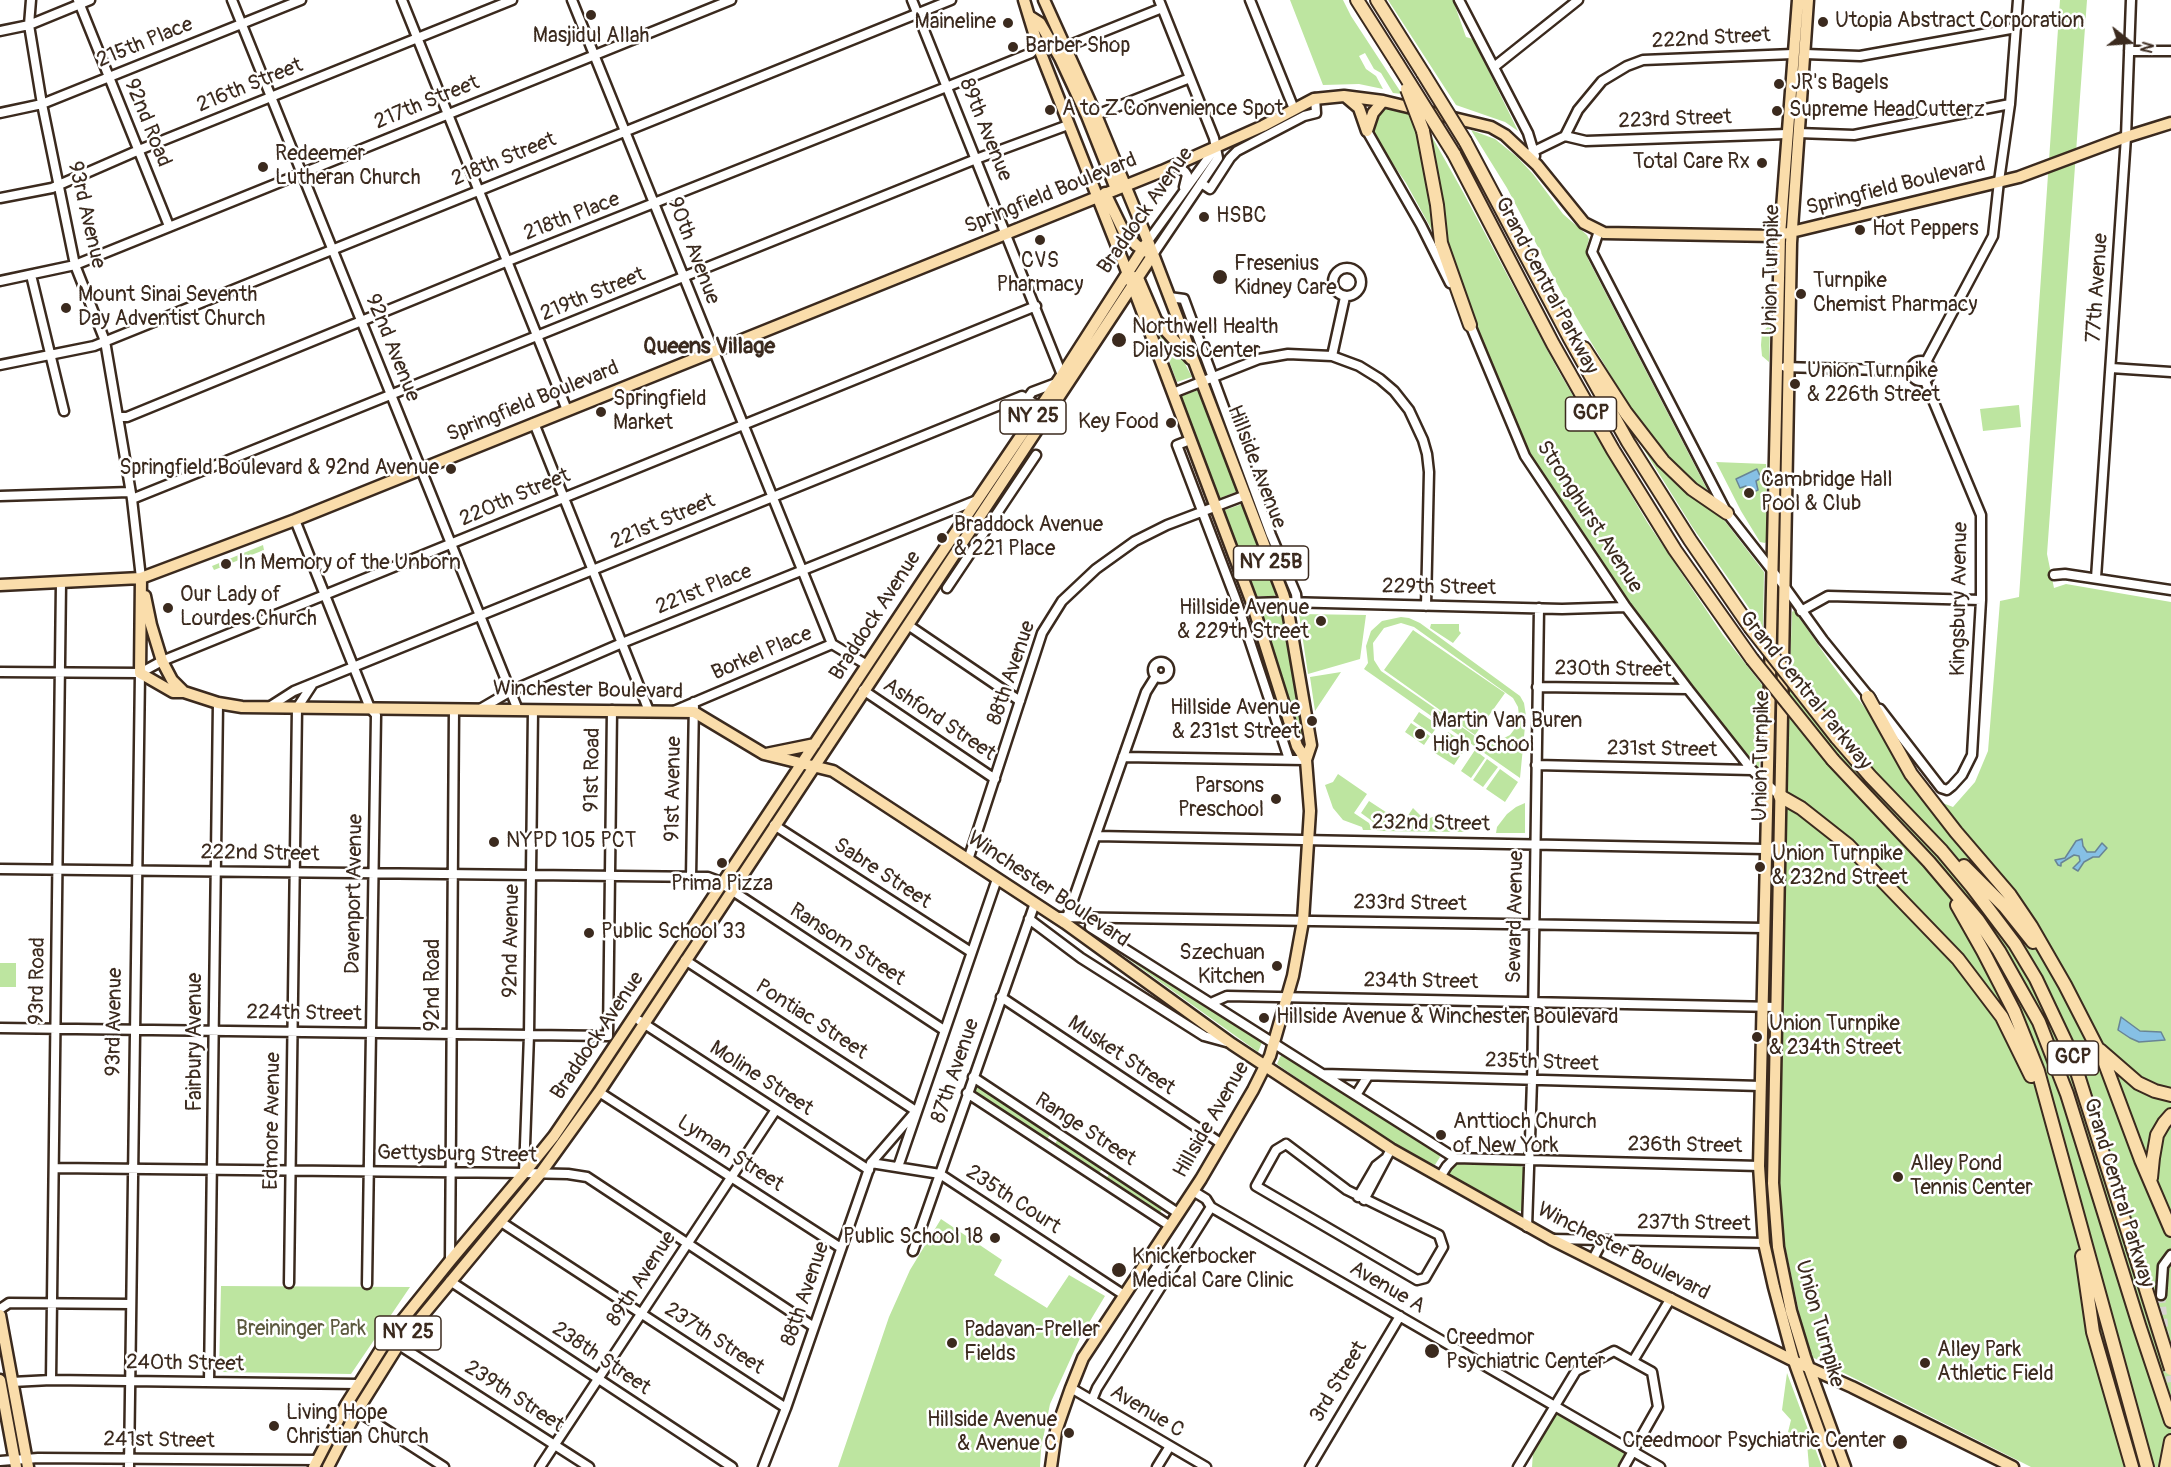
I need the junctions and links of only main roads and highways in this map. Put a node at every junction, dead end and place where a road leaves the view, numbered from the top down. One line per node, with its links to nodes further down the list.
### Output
1 (1024, 0): 7 (main road)
2 (1044, 0): 13 (main road, Hillside Avenue)
3 (1357, 0): 9 (highway, Grand Central Parkway / GCP)
4 (1377, 0): 15 (highway, Grand Central Parkway / GCP, bridge)
5 (1798, 0): 8 (main road, Union Turnpike)
6 (1808, 0): 8 (main road, Union Turnpike)
7 (1029, 16): 13 (main road); 14 (main road)
8 (1799, 54): 16 (main road, Union Turnpike)
9 (1397, 63): 20 (highway, bridge); 38 (highway, Grand Central Parkway / GCP, bridge)
10 (1344, 96): 11 (main road, Springfield Boulevard); 11 (main road); 13 (main road, Springfield Boulevard)
11 (1383, 101): 16 (main road, Springfield Boulevard)
12 (2171, 123): 16 (main road, Springfield Boulevard)
13 (1120, 187): 14 (main road, Springfield Boulevard); 17 (main road, Hillside Avenue)
14 (1101, 195): 17 (main road); 18 (main road); 25 (main road, Springfield Boulevard)
15 (1503, 209): 23 (highway); 36 (highway, Grand Central Parkway / GCP, bridge)
16 (1786, 234): 35 (main road, Union Turnpike); 52 (main road, Union Turnpike)
17 (1148, 249): 18 (main road, Braddock Avenue); 19 (main road, Braddock Avenue / NY 25); 21 (main road, Hillside Avenue / NY 25B)
18 (1126, 273): 19 (main road); 22 (main road, Braddock Avenue / NY 25)
19 (1135, 282): 21 (main road); 22 (main road, Braddock Avenue / NY 25); 33 (main road, Hillside Avenue / NY 25B)
20 (1470, 325)
21 (1197, 367): 33 (main road, Hillside Avenue / NY 25B)
22 (1063, 379): 24 (main road, Braddock Avenue / NY 25); 27 (main road, Braddock Avenue / NY 25)
23 (1727, 513)
24 (926, 576): 27 (main road); 31 (main road, Braddock Avenue / NY 25)
25 (141, 578): 26 (main road, Springfield Boulevard); 28 (main road, 93rd Avenue); 29 (main road, 93rd Avenue)
26 (0, 585)
27 (942, 585): 34 (main road, Braddock Avenue / NY 25)
28 (140, 674): 29 (main road, Winchester Boulevard)
29 (184, 692): 32 (main road, Winchester Boulevard)
30 (1868, 697): 39 (highway)
31 (815, 744): 32 (main road); 34 (main road, Braddock Avenue / NY 25)
32 (764, 754): 34 (main road, Winchester Boulevard)
33 (1306, 760): 42 (main road, Hillside Avenue / NY 25B)
34 (808, 765): 37 (main road, Braddock Avenue / NY 25); 37 (main road, Braddock Avenue / NY 25); 42 (main road, Winchester Boulevard)
35 (1780, 796): 45 (highway); 53 (main road, Union Turnpike)
36 (1976, 884): 39 (highway); 49 (highway, Grand Central Parkway / GCP)
37 (727, 887): 40 (main road, Braddock Avenue / NY 25); 40 (main road, Braddock Avenue / NY 25)
38 (1957, 899): 45 (highway); 56 (highway, Grand Central Parkway / GCP)
39 (2082, 1018): 41 (highway)
40 (638, 1020): 59 (main road, Braddock Avenue / NY 25); 61 (main road, Braddock Avenue / NY 25)
41 (2098, 1049): 43 (highway); 46 (highway)
42 (1265, 1067): 52 (main road, Winchester Boulevard); 62 (main road, Hillside Avenue / NY 25B)
43 (2171, 1095)
44 (2171, 1115): 46 (highway)
45 (2057, 1140): 47 (highway)
46 (2151, 1183): 48 (highway)
47 (2074, 1202): 66 (highway); 67 (highway)
48 (2171, 1230)
49 (2133, 1248): 51 (highway, bridge); 54 (highway, Grand Central Parkway / GCP, bridge)
50 (0, 1315): 58 (main road)
51 (2171, 1347)
52 (1794, 1362): 53 (main road, Winchester Boulevard); 63 (main road, Union Turnpike)
53 (1810, 1368): 64 (main road, Union Turnpike); 65 (main road, Winchester Boulevard)
54 (2171, 1369)
55 (1, 1387): 58 (main road)
56 (2171, 1421)
57 (2171, 1441): 60 (highway)
58 (21, 1463)
59 (316, 1464)
60 (2165, 1464)
61 (328, 1467)
62 (1051, 1467)
63 (1832, 1467)
64 (1845, 1467)
65 (2013, 1467)
66 (2132, 1467)
67 (2147, 1467)

